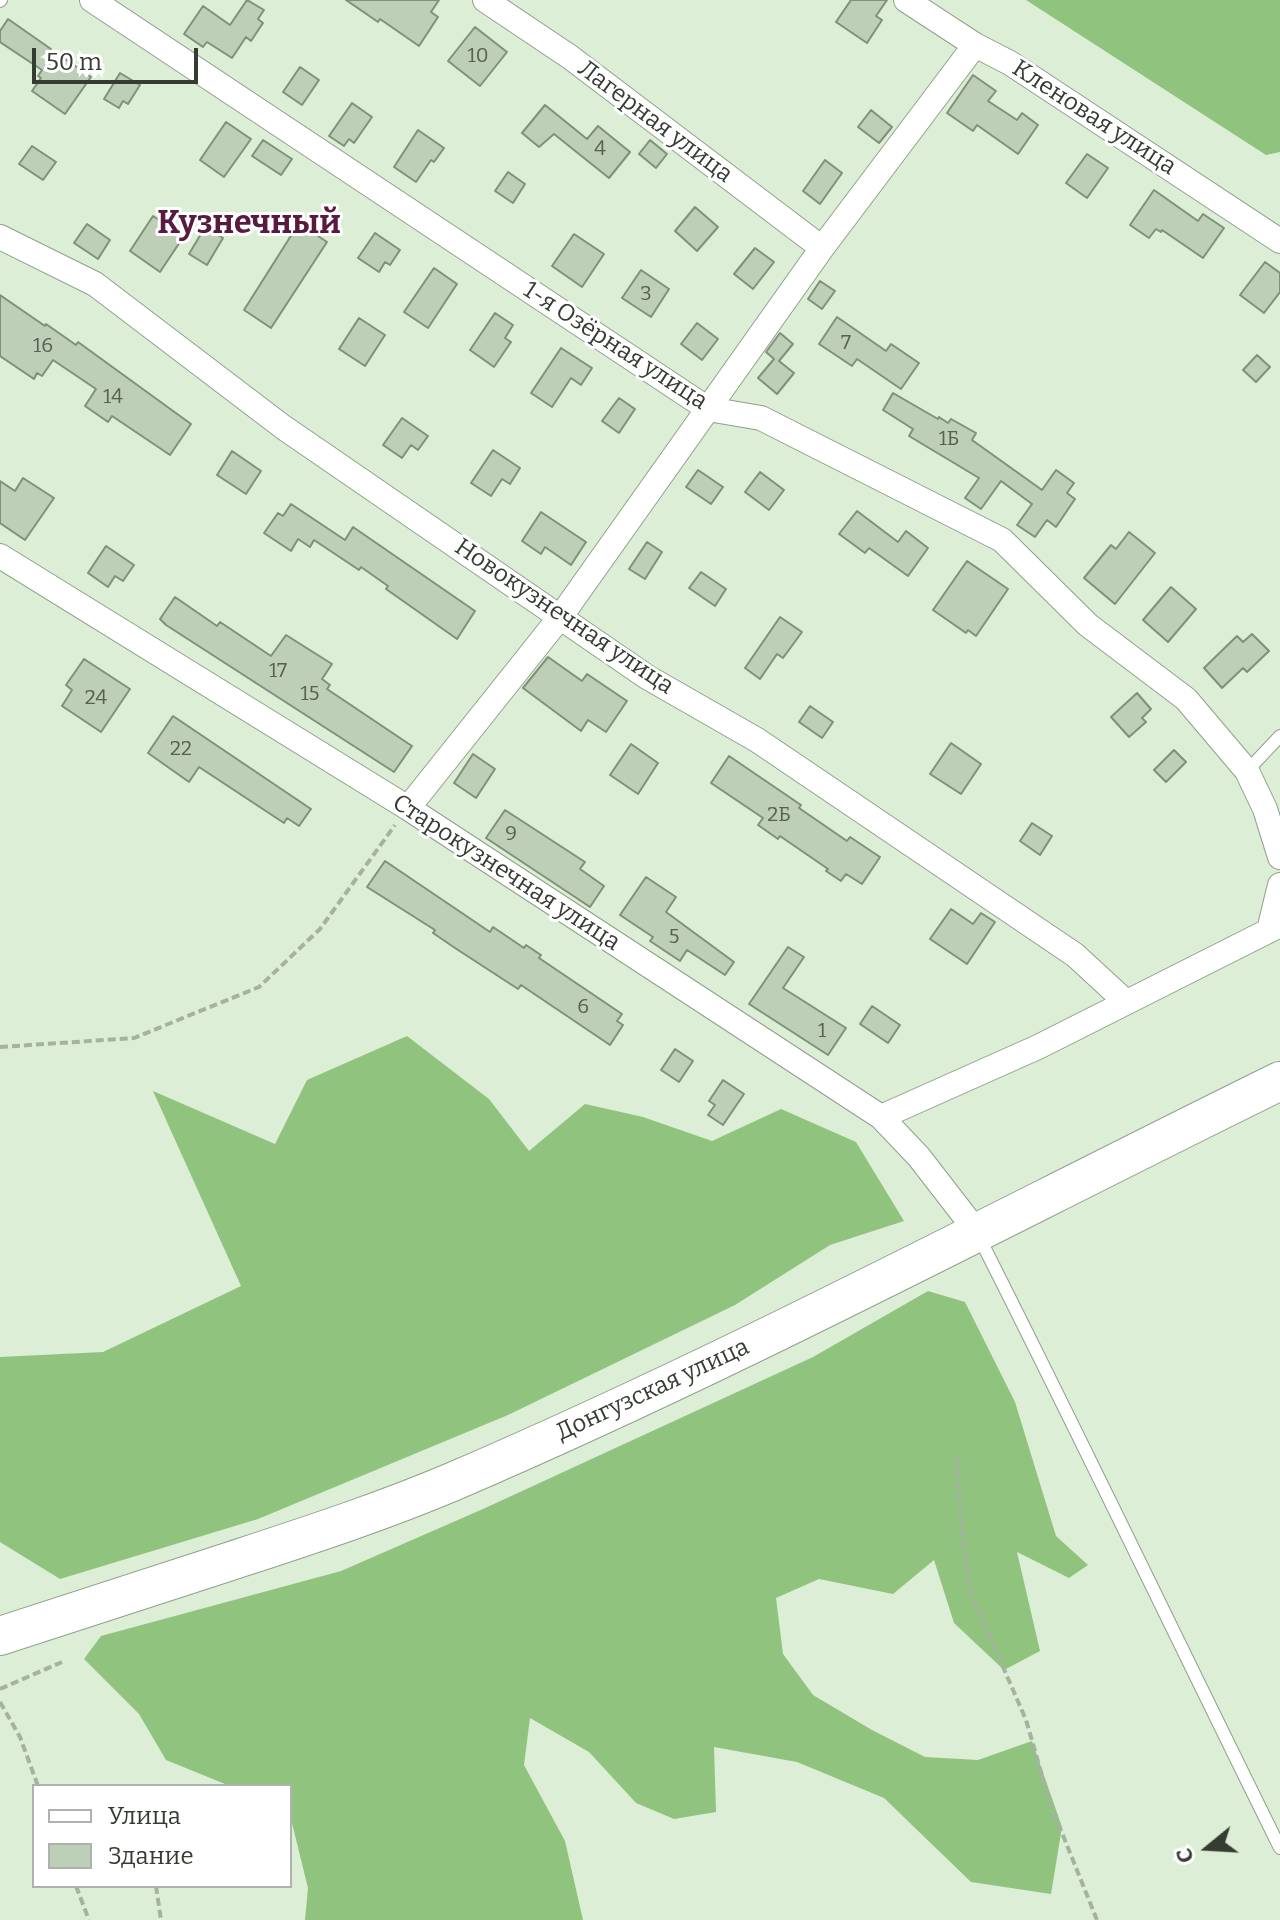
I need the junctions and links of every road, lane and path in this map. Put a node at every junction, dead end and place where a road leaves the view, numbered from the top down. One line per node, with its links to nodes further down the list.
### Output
1 (92, 0): 8 (street, 1-я Озёрная улица)
2 (485, 0): 7 (street, Лагерная улица)
3 (906, 0): 4 (street, Кленовая улица)
4 (975, 45): 6 (street, Кленовая улица); 7 (street)
5 (0, 237): 10 (street, Новокузнечная улица)
6 (1280, 241)
7 (822, 248): 8 (street)
8 (708, 409): 10 (street); 12 (street, 1-я Озёрная улица)
9 (0, 556): 13 (street, Старокузнечная улица)
10 (561, 616): 13 (street); 17 (street, Новокузнечная улица)
11 (1280, 736): 12 (lane)
12 (1247, 771): 14 (street, 1-я Озёрная улица)
13 (408, 808): 18 (path); 20 (street, Старокузнечная улица)
14 (1280, 857)
15 (1280, 885): 16 (street)
16 (1274, 928): 17 (street)
17 (1126, 1002): 20 (street)
18 (0, 1047)
19 (1280, 1081): 21 (main road, Донгузская улица)
20 (881, 1117): 21 (street, Старокузнечная улица)
21 (977, 1232): 23 (main road, Донгузская улица); 28 (lane)
22 (957, 1457): 33 (path)
23 (0, 1636)
24 (62, 1662): 25 (path)
25 (0, 1689)
26 (0, 1702): 27 (path)
27 (37, 1784)
28 (1280, 1848)
29 (77, 1888): 31 (path)
30 (156, 1888): 32 (path)
31 (89, 1920)
32 (161, 1920)
33 (1097, 1920)

